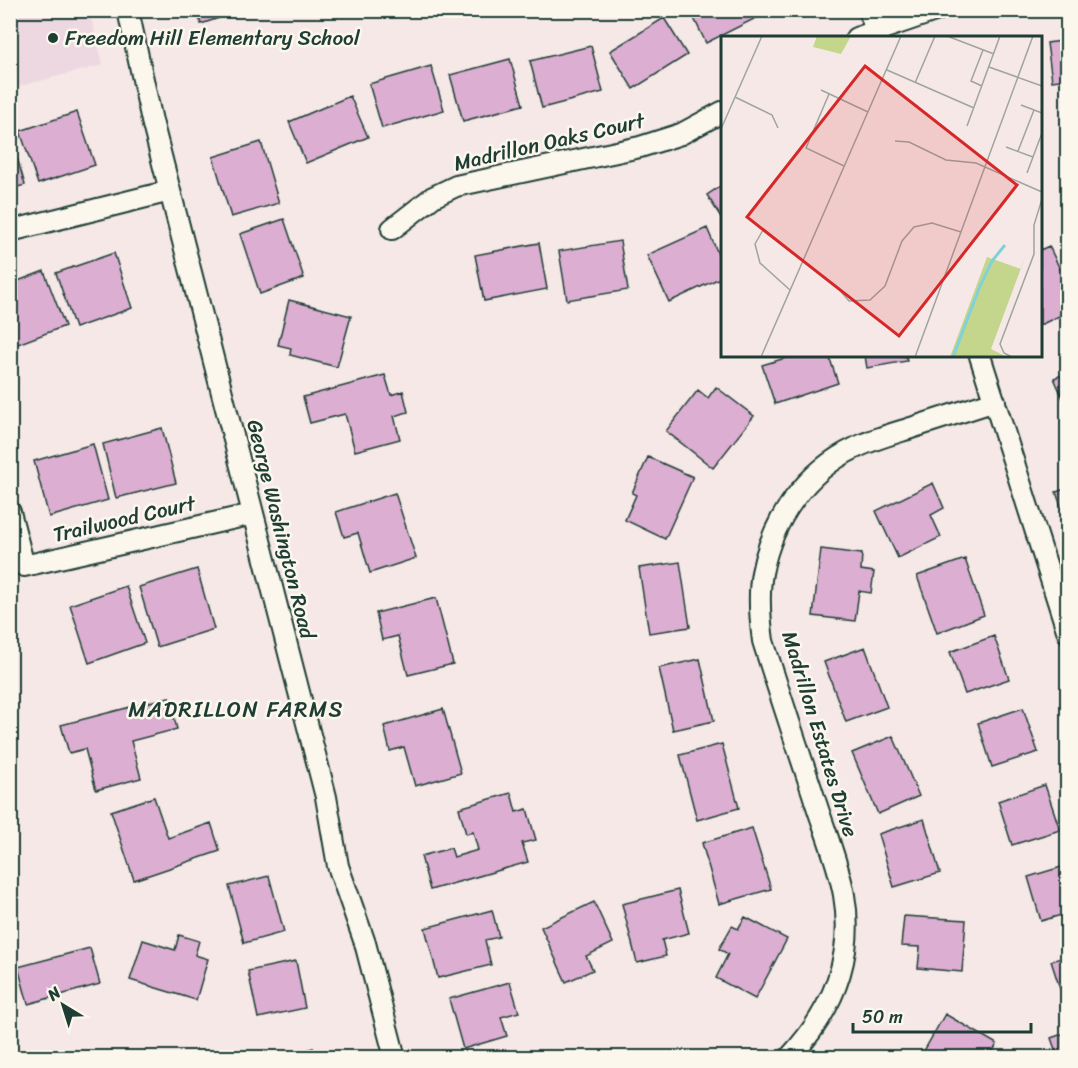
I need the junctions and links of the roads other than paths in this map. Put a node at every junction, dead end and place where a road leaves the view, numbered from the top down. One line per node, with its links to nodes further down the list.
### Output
1 (128, 10): 6 (street, George Washington Road)
2 (869, 10): 4 (street)
3 (938, 10): 4 (street)
4 (877, 34)
5 (721, 113): 7 (street, Madrillon Oaks Court)
6 (170, 191): 8 (street); 12 (street, George Washington Road)
7 (392, 229)
8 (10, 231)
9 (980, 357): 10 (street)
10 (995, 402): 13 (street); 15 (street, Madrillon Estates Drive)
11 (10, 512): 12 (street, Trailwood Court)
12 (253, 514): 14 (street, George Washington Road)
13 (1068, 633)
14 (395, 1058)
15 (789, 1058)

